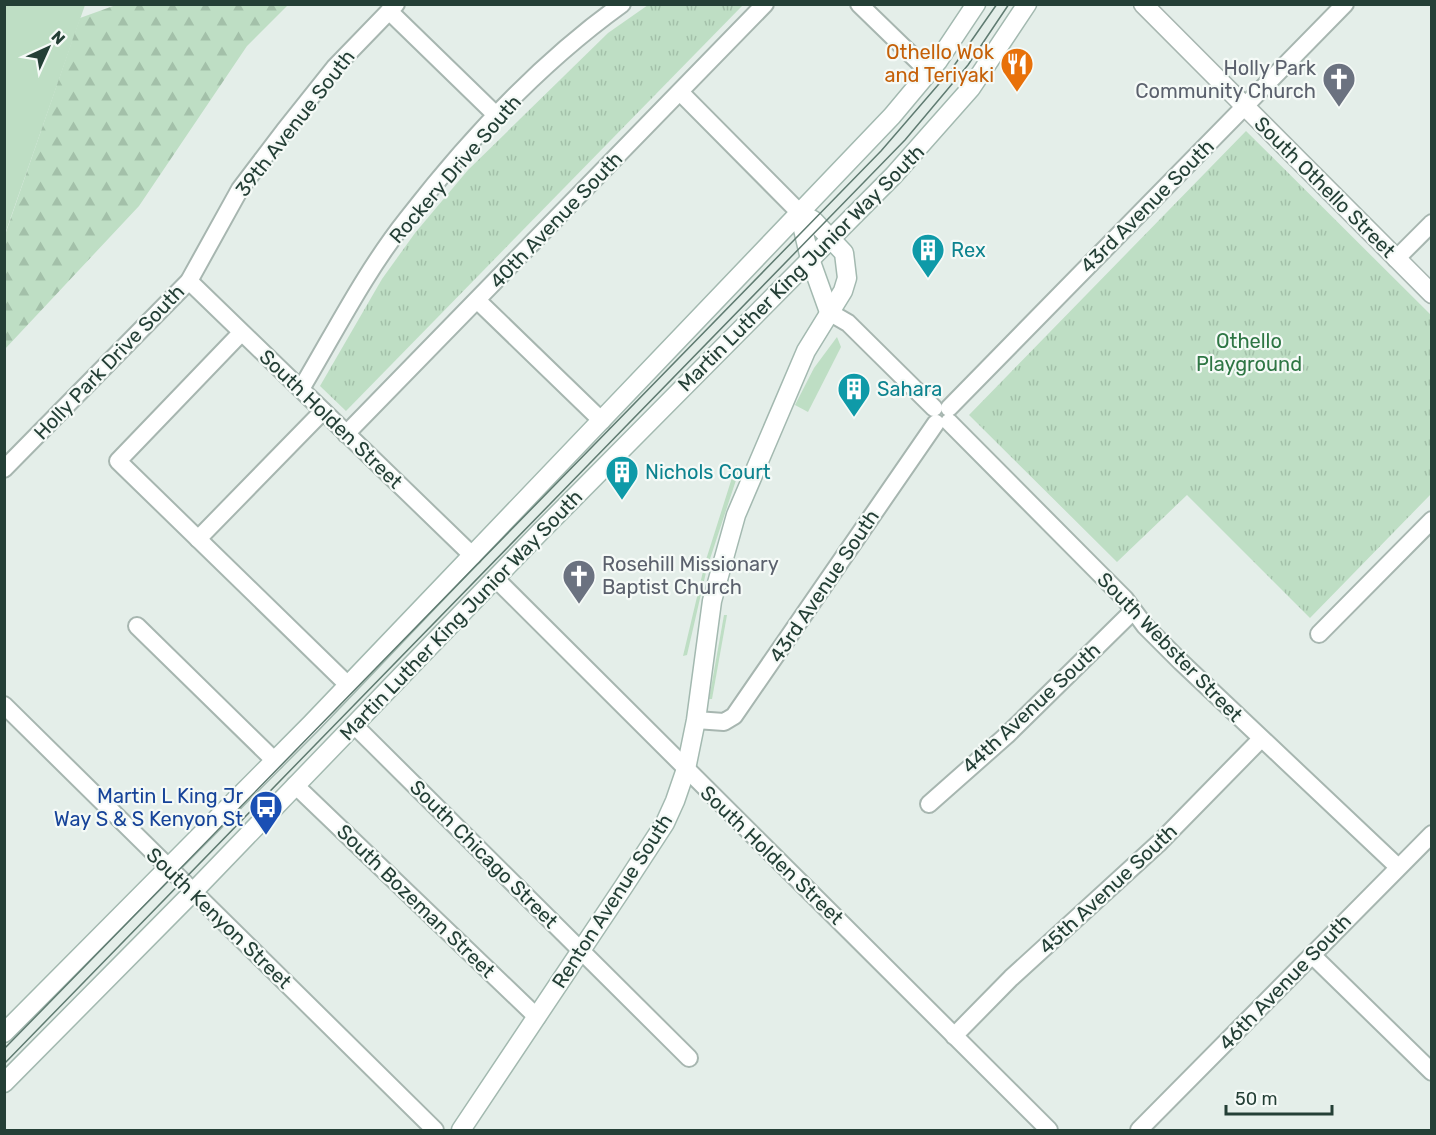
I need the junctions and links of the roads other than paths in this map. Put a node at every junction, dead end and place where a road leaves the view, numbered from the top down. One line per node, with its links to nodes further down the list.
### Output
1 (622, 4): 12 (street, Rockery Drive South)
2 (765, 4): 10 (street, 40th Avenue South)
3 (859, 4): 9 (street)
4 (976, 4): 9 (main road, Martin Luther King Junior Way South)
5 (1027, 4): 15 (main road, Martin Luther King Junior Way South)
6 (1143, 4): 11 (main road, South Othello Street)
7 (1345, 4): 11 (street, 43rd Avenue South)
8 (393, 8): 12 (street); 18 (street, 39th Avenue South)
9 (929, 72): 13 (main road, Martin Luther King Junior Way South)
10 (680, 92): 13 (street); 20 (street, 40th Avenue South)
11 (1245, 106): 17 (main road, South Othello Street); 25 (street, 43rd Avenue South)
12 (496, 115): 23 (street, Rockery Drive South)
13 (799, 212): 15 (main road, Renton Avenue South); 16 (main road); 26 (main road, Martin Luther King Junior Way South)
14 (1431, 223): 17 (street)
15 (831, 238): 16 (main road, Martin Luther King Junior Way South); 21 (main road, Renton Avenue South)
16 (810, 259): 21 (main road); 32 (main road, Martin Luther King Junior Way South)
17 (1396, 259): 19 (main road, South Othello Street)
18 (189, 281): 22 (street, South Holden Street); 28 (street, Holly Park Drive South)
19 (1431, 294)
20 (478, 301): 26 (street); 27 (street, 40th Avenue South)
21 (829, 312): 25 (street, South Webster Street); 38 (main road, Renton Avenue South)
22 (241, 333): 23 (street, South Holden Street); 30 (street)
23 (301, 389): 24 (street, South Holden Street)
24 (323, 411): 27 (street, South Holden Street); 30 (street)
25 (942, 415): 33 (street, South Webster Street); 38 (street, 43rd Avenue South)
26 (602, 422): 31 (main road, Martin Luther King Junior Way South)
27 (346, 434): 31 (street, South Holden Street)
28 (4, 469)
29 (1431, 520): 35 (street)
30 (198, 539): 36 (street)
31 (473, 556): 36 (main road, Martin Luther King Junior Way South)
32 (496, 579): 39 (main road, Martin Luther King Junior Way South); 42 (street, South Holden Street)
33 (1133, 611): 40 (street, South Webster Street); 44 (street, 44th Avenue South)
34 (137, 626): 41 (street)
35 (1319, 633)
36 (348, 685): 41 (main road, Martin Luther King Junior Way South)
37 (4, 705): 47 (street, South Kenyon Street)
38 (696, 720): 42 (main road, Renton Avenue South)
39 (355, 726): 43 (main road, Martin Luther King Junior Way South); 49 (street, South Chicago Street)
40 (1260, 740): 46 (street, South Webster Street); 53 (street, 45th Avenue South)
41 (275, 761): 47 (main road, Martin Luther King Junior Way South)
42 (686, 769): 49 (main road, Renton Avenue South); 53 (street, South Holden Street)
43 (296, 785): 48 (main road, Martin Luther King Junior Way South); 51 (street, South Bozeman Street)
44 (929, 804)
45 (1431, 834): 46 (street, 46th Avenue South)
46 (1398, 867): 50 (street, 46th Avenue South)
47 (168, 868): 48 (street, South Kenyon Street); 52 (main road, Martin Luther King Junior Way South)
48 (193, 892): 56 (main road, Martin Luther King Junior Way South); 58 (street, South Kenyon Street)
49 (581, 950): 51 (main road, Renton Avenue South); 54 (street, South Chicago Street)
50 (1312, 955): 55 (street); 57 (street, 46th Avenue South)
51 (537, 1017): 59 (main road, Renton Avenue South)
52 (4, 1033)
53 (954, 1036): 60 (street, South Holden Street)
54 (688, 1059)
55 (1431, 1072)
56 (4, 1083)
57 (1140, 1130)
58 (435, 1131)
59 (460, 1131)
60 (1049, 1131)

